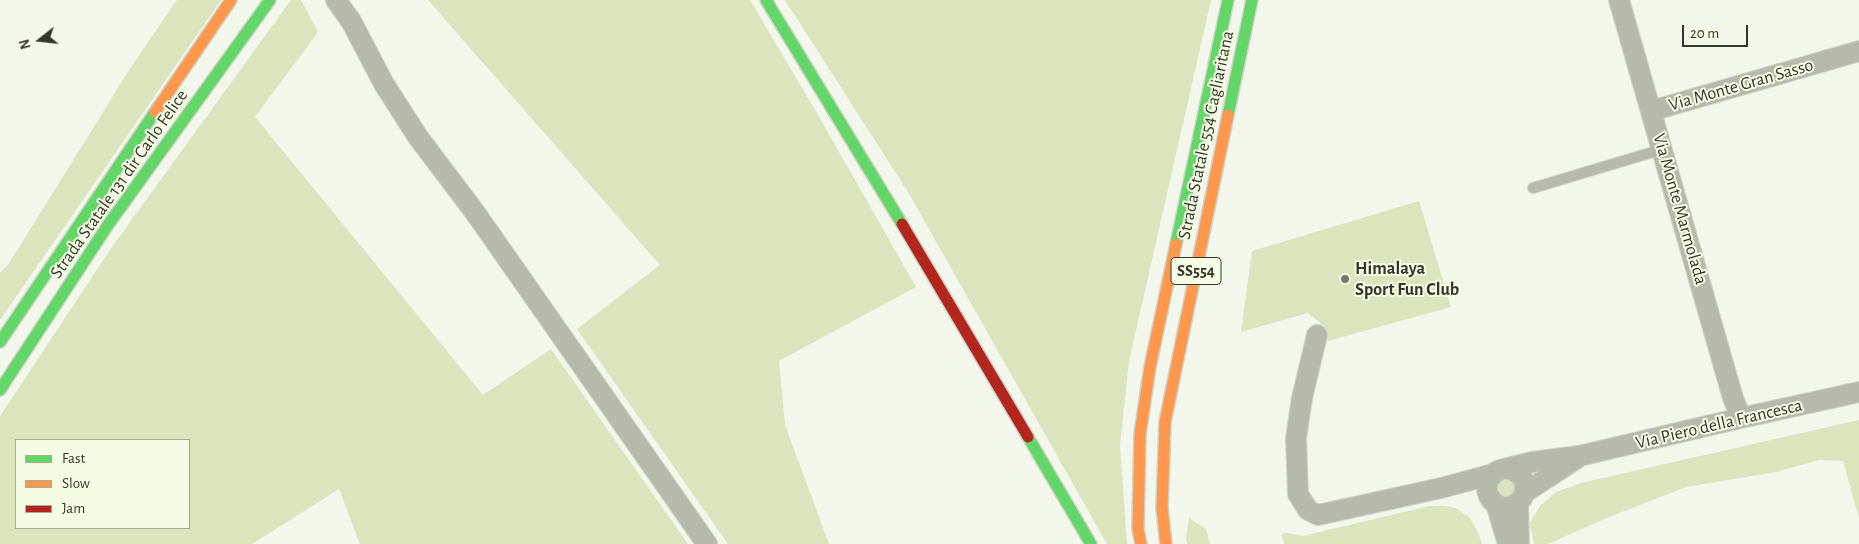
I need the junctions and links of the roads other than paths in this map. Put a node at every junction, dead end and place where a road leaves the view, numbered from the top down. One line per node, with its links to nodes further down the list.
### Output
1 (231, 0): 13 (highway, Strada Statale 131 dir Carlo Felice)
2 (270, 0): 14 (highway, Strada Statale 131 dir Carlo Felice)
3 (336, 0): 22 (street)
4 (766, 0): 23 (highway)
5 (1228, 0): 24 (highway, Strada Statale 554 Cagliaritana / SS554)
6 (1252, 0): 25 (highway, Strada Statale 554 Cagliaritana / SS554)
7 (1618, 0): 9 (street, Via Monte Marmolada)
8 (1859, 51): 9 (street, Via Monte Gran Sasso)
9 (1651, 111): 10 (street, Via Monte Marmolada)
10 (1663, 149): 11 (lane); 16 (street, Via Monte Marmolada)
11 (1533, 188)
12 (1317, 335): 19 (street, Via Piero della Francesca)
13 (0, 342)
14 (0, 390)
15 (1859, 392): 16 (street, Via Piero della Francesca)
16 (1741, 418): 17 (street, Via Piero della Francesca)
17 (1579, 456): 18 (street, Via Piero della Francesca); 20 (street, Via Piero della Francesca)
18 (1499, 472): 19 (street, Via Piero della Francesca); 20 (street); 21 (street)
19 (1441, 488): 21 (street, Via Piero della Francesca)
20 (1521, 497): 21 (street, Via Piero della Francesca); 27 (street)
21 (1493, 501): 26 (street)
22 (707, 544)
23 (1091, 544)
24 (1141, 544)
25 (1166, 544)
26 (1508, 544)
27 (1519, 544)

